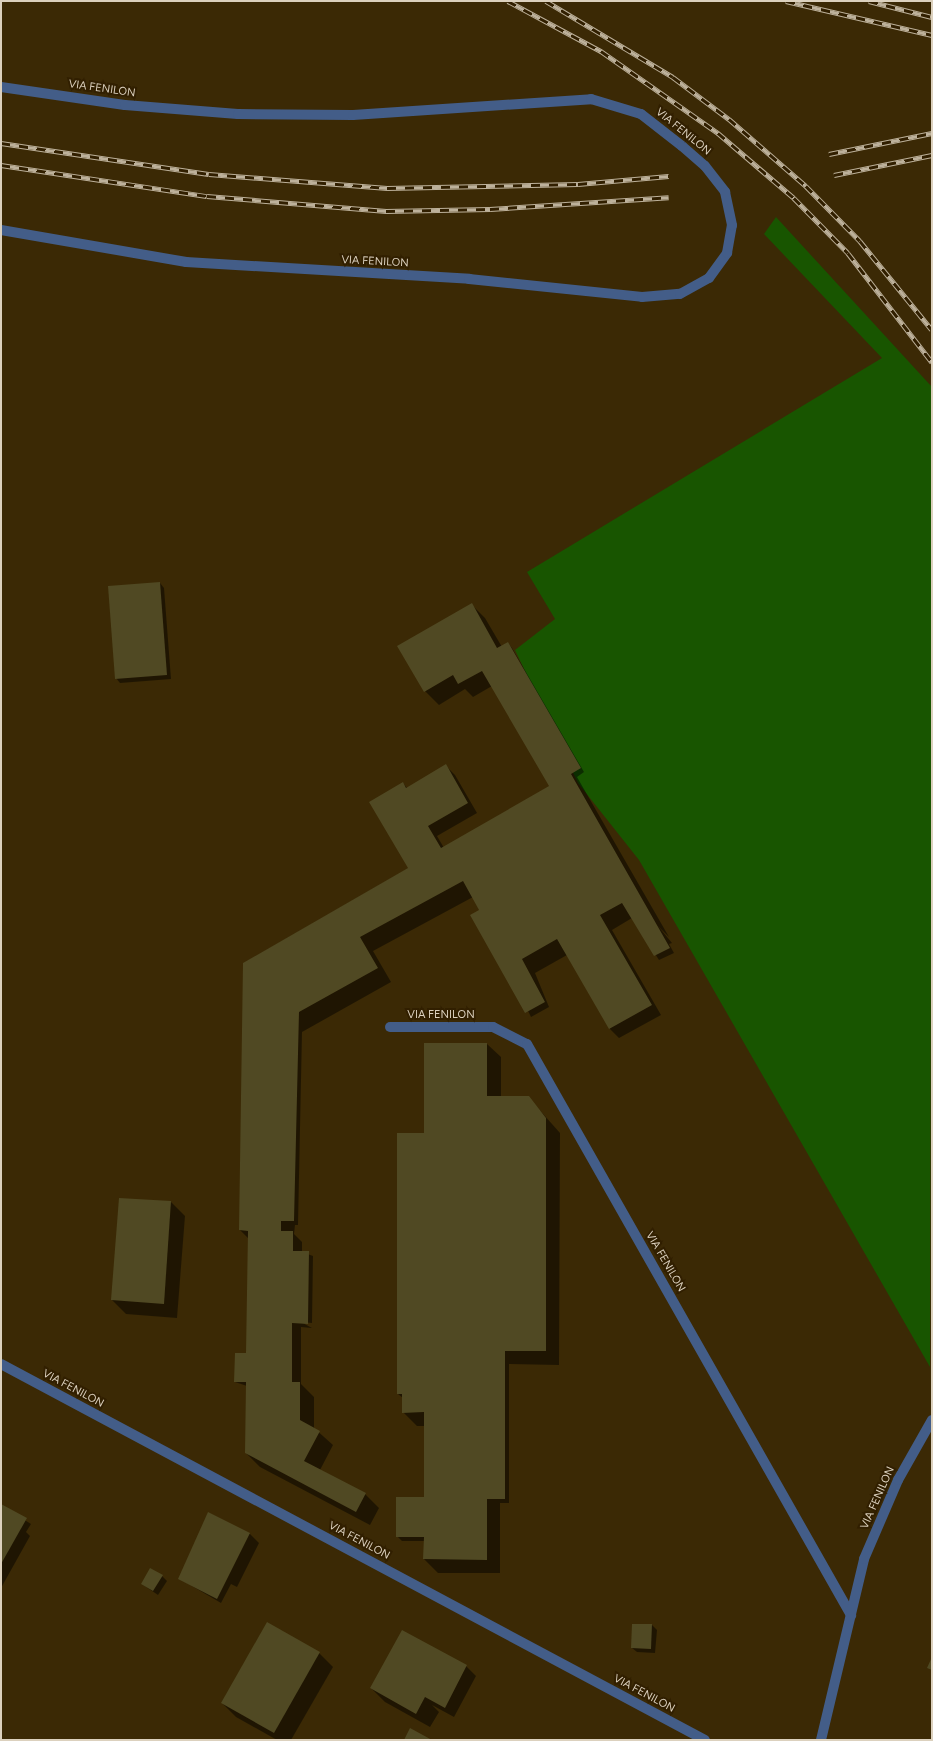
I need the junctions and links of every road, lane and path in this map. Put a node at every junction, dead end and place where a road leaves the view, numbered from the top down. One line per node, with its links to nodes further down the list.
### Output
1 (1, 87): 2 (street, VIA FENILON, bridge)
2 (1, 230)
3 (390, 1027): 6 (street, VIA FENILON)
4 (1, 1364): 7 (street, VIA FENILON)
5 (932, 1420): 6 (street, VIA FENILON)
6 (851, 1614): 8 (street, VIA FENILON)
7 (705, 1740)
8 (821, 1740)

